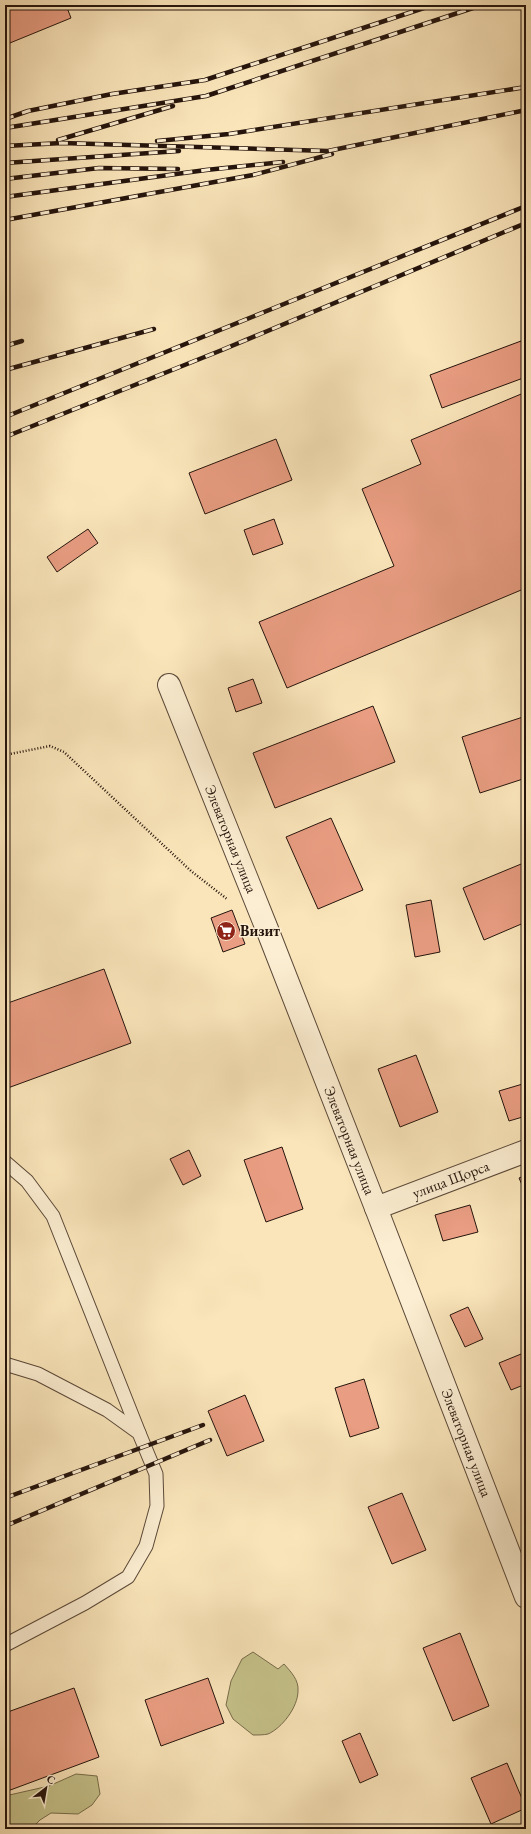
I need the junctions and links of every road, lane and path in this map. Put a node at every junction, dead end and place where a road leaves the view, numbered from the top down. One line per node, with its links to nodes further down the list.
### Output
1 (169, 685): 6 (street, Элеваторная улица)
2 (5, 755): 3 (path)
3 (229, 900)
4 (526, 1151): 6 (street, улица Щорса)
5 (5, 1162): 8 (lane)
6 (376, 1208): 9 (street, Элеваторная улица)
7 (5, 1364): 8 (lane)
8 (139, 1433): 10 (lane)
9 (526, 1597)
10 (5, 1644)

